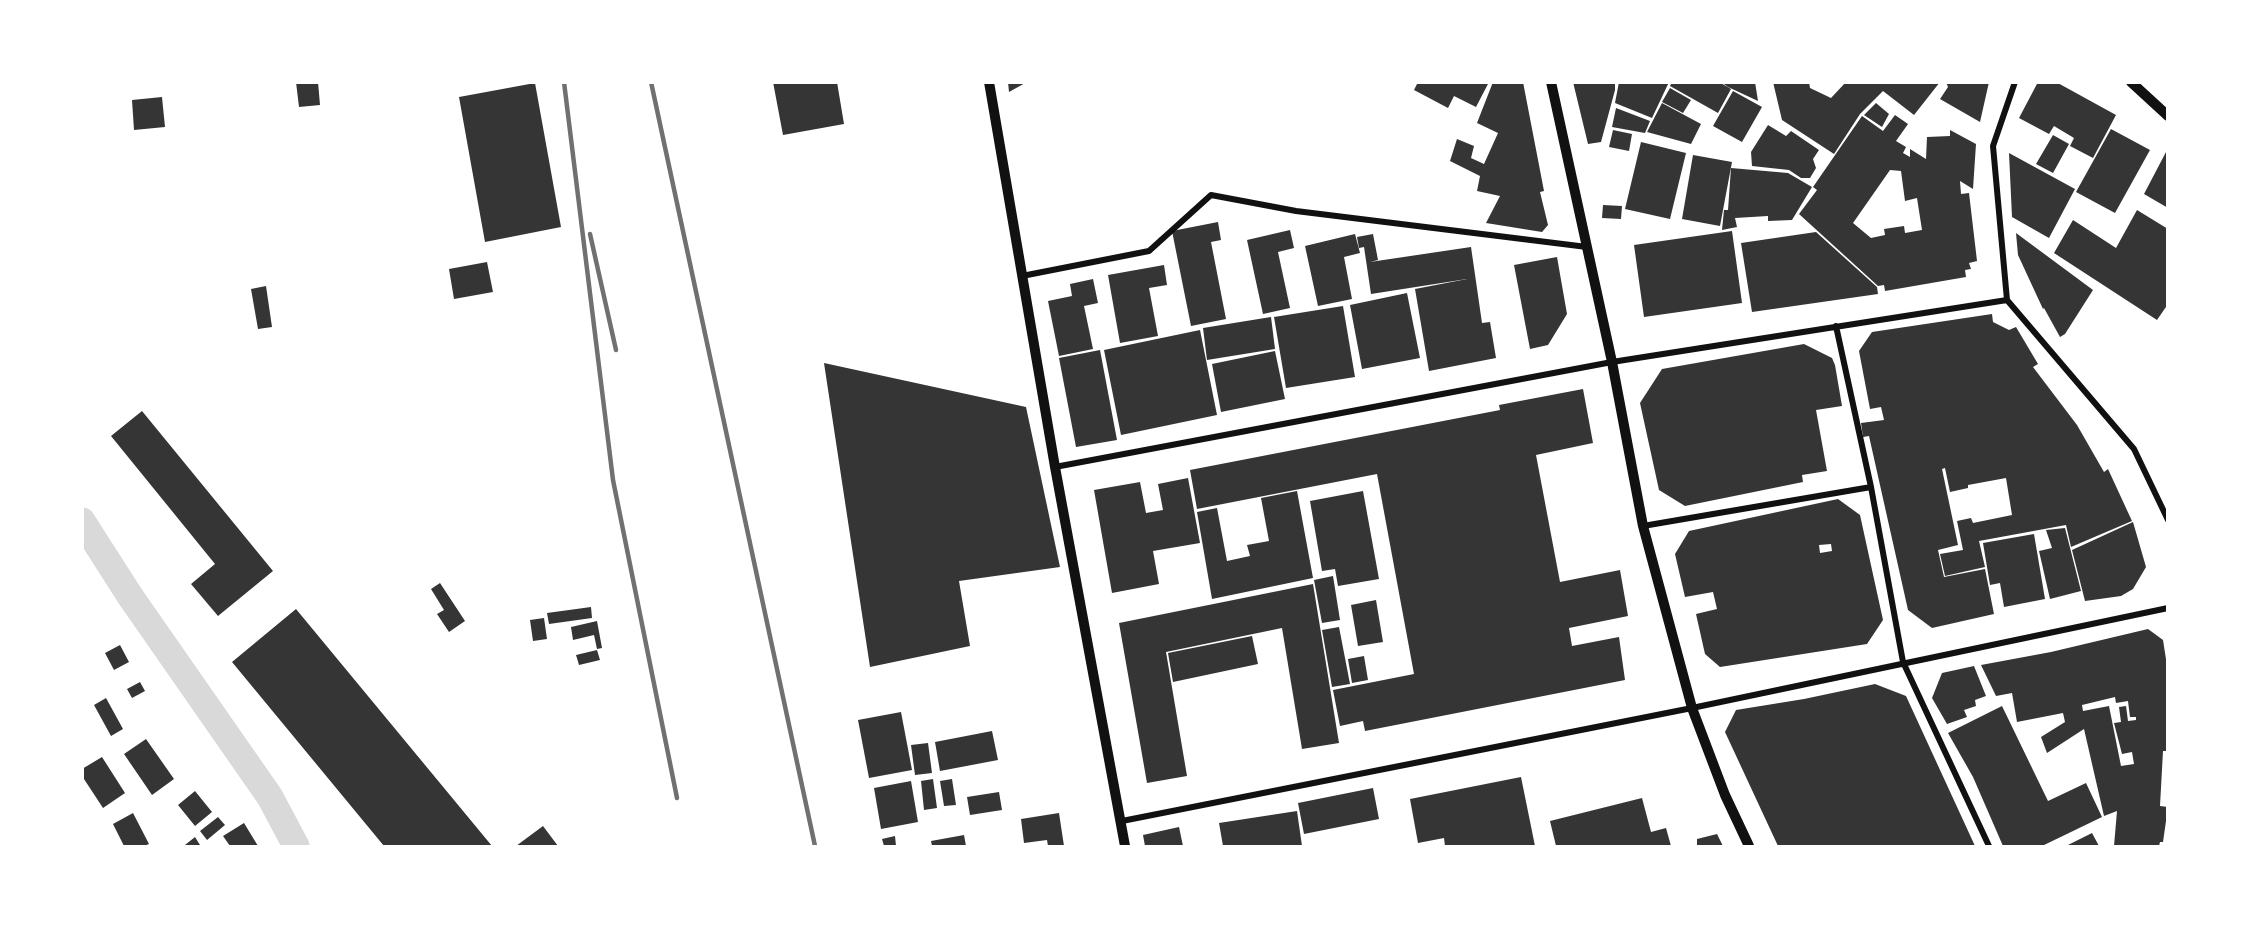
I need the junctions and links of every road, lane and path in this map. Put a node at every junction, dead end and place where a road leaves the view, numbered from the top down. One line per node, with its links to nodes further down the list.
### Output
1 (988, 82): 7 (street)
2 (1551, 82): 6 (street)
3 (2016, 82): 8 (street)
4 (2131, 82): 5 (street)
5 (2168, 116)
6 (1587, 247): 7 (street); 10 (street)
7 (1022, 276): 11 (street)
8 (2007, 300): 9 (street); 13 (street)
9 (1836, 326): 10 (street); 12 (street)
10 (1612, 362): 11 (street); 14 (street)
11 (1056, 467): 18 (street)
12 (1871, 487): 14 (street); 16 (street)
13 (2168, 520)
14 (1643, 526): 17 (street)
15 (2168, 608): 16 (street)
16 (1903, 662): 17 (street); 21 (street)
17 (1692, 708): 18 (street); 20 (street)
18 (1122, 821): 19 (street)
19 (1125, 846)
20 (1749, 846)
21 (1989, 846)

